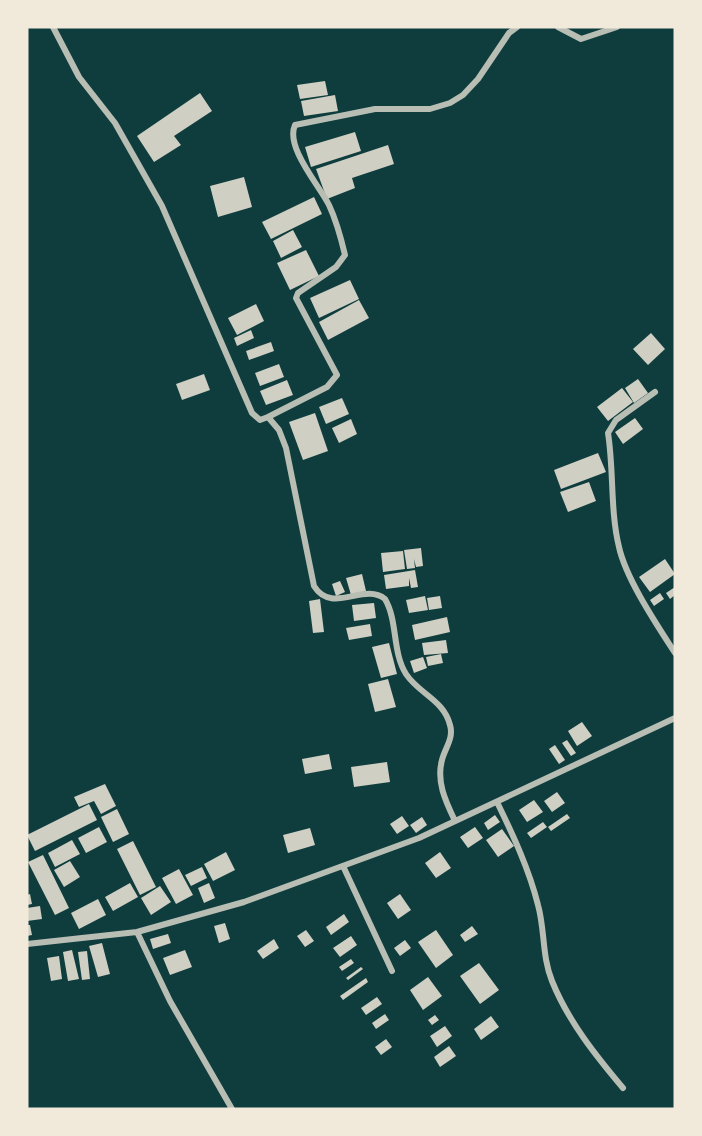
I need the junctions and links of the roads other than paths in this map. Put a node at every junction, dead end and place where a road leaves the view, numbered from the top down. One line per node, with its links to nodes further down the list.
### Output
1 (53, 27): 6 (street)
2 (517, 27): 6 (street)
3 (558, 27): 4 (street)
4 (617, 27)
5 (655, 392): 7 (street)
6 (268, 417): 10 (street)
7 (675, 653)
8 (675, 718): 9 (street)
9 (498, 802): 10 (street); 15 (street)
10 (455, 821): 11 (street)
11 (344, 866): 12 (street); 14 (street)
12 (137, 932): 13 (street); 16 (street)
13 (27, 944)
14 (392, 971)
15 (623, 1088)
16 (232, 1109)

